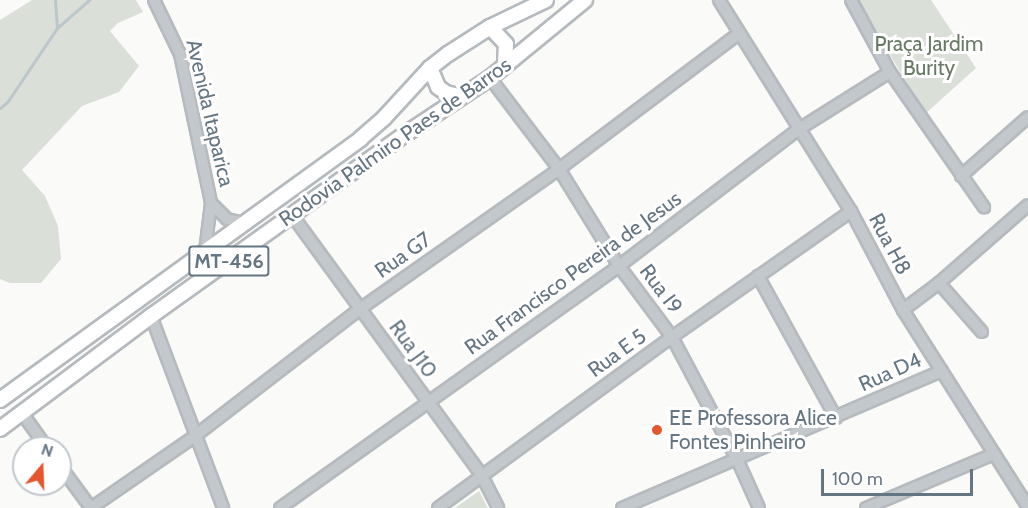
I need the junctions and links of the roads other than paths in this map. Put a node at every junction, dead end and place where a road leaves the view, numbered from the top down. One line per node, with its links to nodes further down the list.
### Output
1 (154, 0): 17 (street, Avenida Itaparica)
2 (546, 0): 6 (main road, Rodovia Palmiro Paes de Barros / MT-456)
3 (585, 0): 8 (main road, Rodovia Palmiro Paes de Barros / MT-456)
4 (719, 0): 7 (street, Rua H8)
5 (851, 0): 10 (street)
6 (490, 27): 8 (main road); 9 (main road, Rodovia Palmiro Paes de Barros / MT-456)
7 (738, 34): 14 (street, Rua H8); 15 (street, Rua G7)
8 (505, 66): 11 (main road, Rodovia Palmiro Paes de Barros / MT-456)
9 (430, 68): 12 (main road); 22 (main road, Rodovia Palmiro Paes de Barros / MT-456)
10 (890, 72): 14 (street, Rua Francisco Pereira de Jesus); 16 (street)
11 (490, 78): 12 (main road, Rodovia Palmiro Paes de Barros / MT-456); 15 (street, Rua I9)
12 (462, 97): 21 (main road, Rodovia Palmiro Paes de Barros / MT-456)
13 (1028, 117): 16 (street)
14 (799, 129): 20 (street, Rua H8); 24 (street, Rua Francisco Pereira de Jesus)
15 (559, 169): 24 (street, Rua I9); 27 (street, Rua G7)
16 (962, 176): 19 (street)
17 (211, 203): 22 (street, Avenida Itaparica); 23 (street, Avenida Itaparica)
18 (1028, 205): 26 (street)
19 (984, 207)
20 (851, 211): 25 (street, Rua E 5); 28 (street, Rua H8)
21 (292, 216): 27 (street, Rua J10); 29 (main road, Rodovia Palmiro Paes de Barros / MT-456)
22 (245, 223): 23 (main road, Rodovia Palmiro Paes de Barros / MT-456)
23 (205, 252): 33 (main road, Rodovia Palmiro Paes de Barros / MT-456)
24 (619, 266): 31 (street, Rua I9); 34 (street, Rua Francisco Pereira de Jesus)
25 (758, 276): 31 (street, Rua E 5); 36 (street)
26 (939, 283): 28 (street); 30 (street)
27 (360, 309): 34 (street, Rua J10); 38 (street, Rua G7)
28 (903, 310): 32 (street, Rua H8)
29 (151, 316): 35 (main road, Rodovia Palmiro Paes de Barros / MT-456); 38 (street)
30 (982, 332)
31 (672, 337): 41 (street, Rua I9); 42 (street, Rua E 5)
32 (942, 371): 36 (street, Rua D4); 40 (street, Rua H8)
33 (0, 400)
34 (428, 402): 42 (street, Rua J10); 47 (street, Rua Francisco Pereira de Jesus)
35 (22, 413): 37 (main road, Rodovia Palmiro Paes de Barros / MT-456); 39 (street)
36 (836, 418): 41 (street, Rua D4)
37 (0, 429)
38 (195, 435): 45 (street, Rua G7); 46 (street)
39 (38, 436)
40 (994, 453): 44 (street, Rua H8); 52 (street)
41 (737, 459): 50 (street, Rua D4); 51 (street, Rua I9)
42 (482, 476): 48 (street, Rua E 5); 49 (street, Rua J10)
43 (72, 482): 45 (street)
44 (1028, 507)
45 (91, 508)
46 (223, 508)
47 (280, 508)
48 (438, 508)
49 (498, 508)
50 (622, 508)
51 (759, 508)
52 (866, 508)

